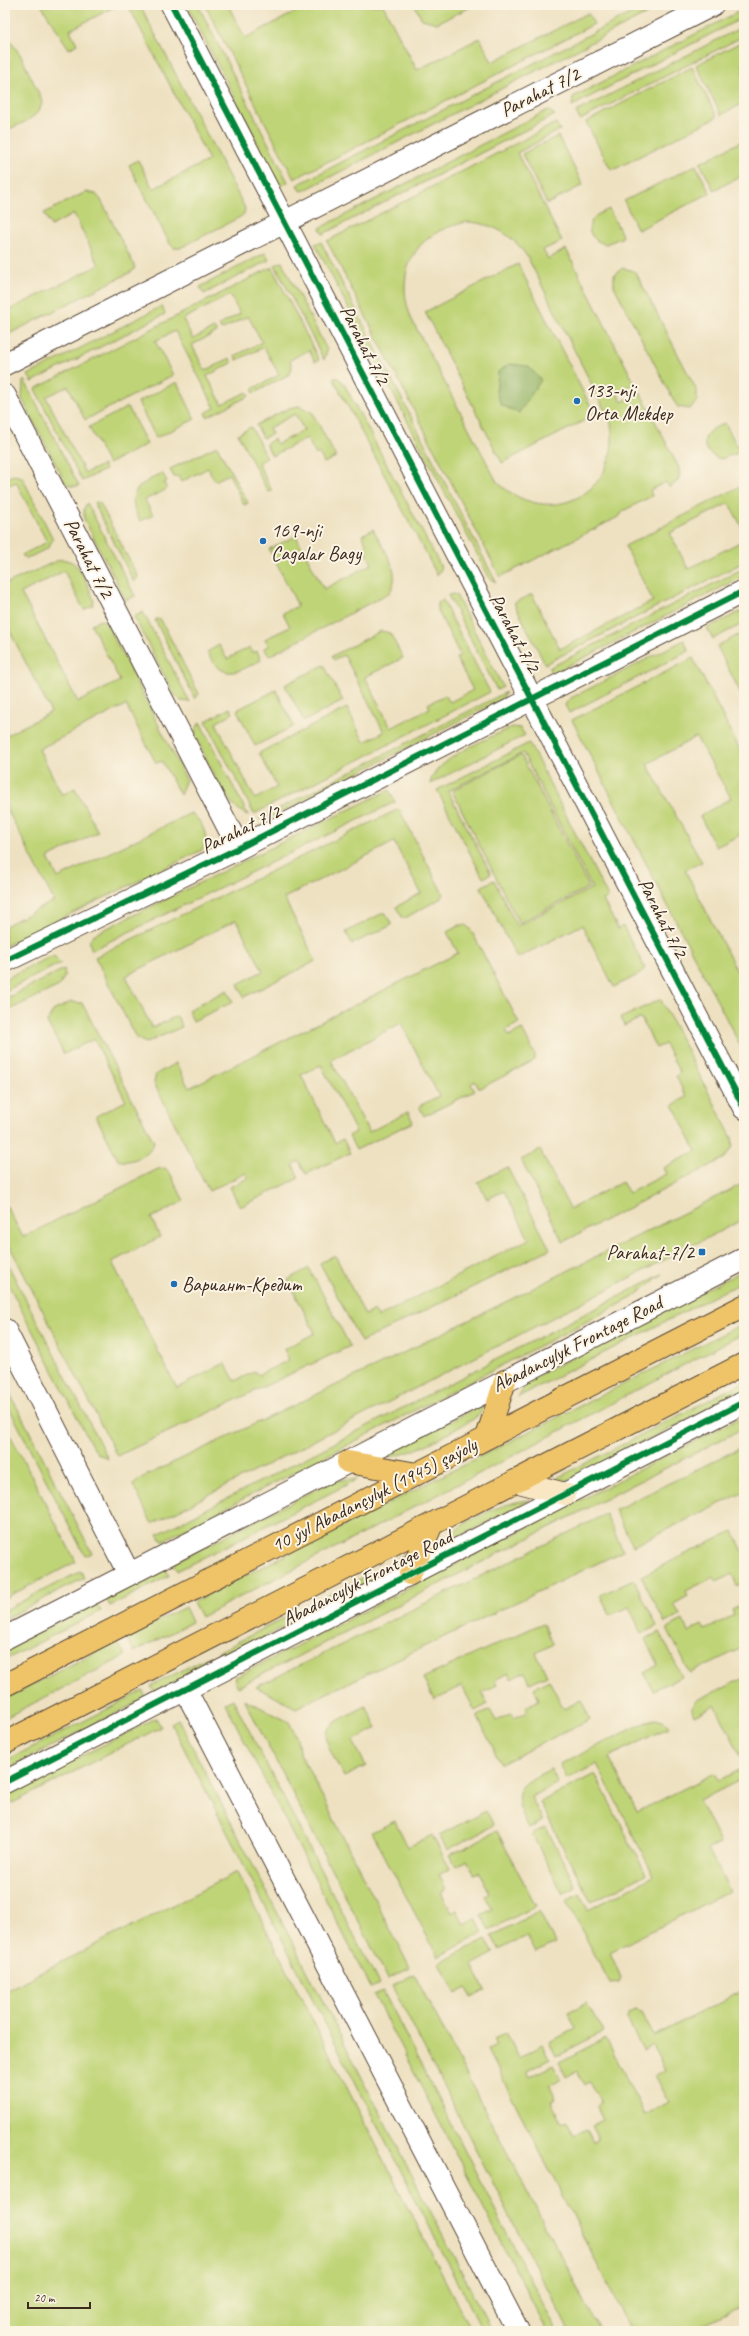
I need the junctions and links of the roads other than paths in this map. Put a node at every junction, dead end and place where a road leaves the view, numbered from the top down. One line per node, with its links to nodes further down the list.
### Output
1 (172, 5): 3 (street, Parahat 7/2)
2 (712, 5): 3 (street, Parahat 7/2)
3 (283, 222): 4 (street, Parahat 7/2); 7 (street, Parahat 7/2)
4 (5, 364)
5 (5, 396): 8 (street, Parahat 7/2)
6 (744, 591): 7 (street, Parahat 7/2)
7 (532, 700): 8 (street, Parahat 7/2); 10 (street, Parahat 7/2)
8 (239, 848): 9 (street, Parahat 7/2)
9 (5, 961)
10 (744, 1108)
11 (744, 1259): 15 (street, Abadancylyk Frontage Road)
12 (744, 1306): 17 (main road, 10 ýyl Abadançylyk (1945) şaýoly)
13 (5, 1330): 23 (street)
14 (744, 1364): 20 (main road)
15 (505, 1381): 17 (main road); 18 (street, Abadancylyk Frontage Road)
16 (744, 1402): 21 (street, Abadancylyk Frontage Road)
17 (487, 1437): 19 (main road, 10 ýyl Abadançylyk (1945) şaýoly)
18 (348, 1462): 19 (main road); 23 (street, Abadancylyk Frontage Road)
19 (417, 1474): 26 (main road, 10 ýyl Abadançylyk (1945) şaýoly)
20 (515, 1481): 21 (main road); 22 (main road)
21 (565, 1494): 24 (street, Abadancylyk Frontage Road)
22 (432, 1524): 24 (main road); 28 (main road)
23 (129, 1574): 25 (street, Abadancylyk Frontage Road)
24 (410, 1574): 27 (street, Abadancylyk Frontage Road)
25 (5, 1638)
26 (5, 1685)
27 (185, 1689): 29 (street, Abadancylyk Frontage Road); 30 (street)
28 (5, 1743)
29 (5, 1782)
30 (518, 2331)

